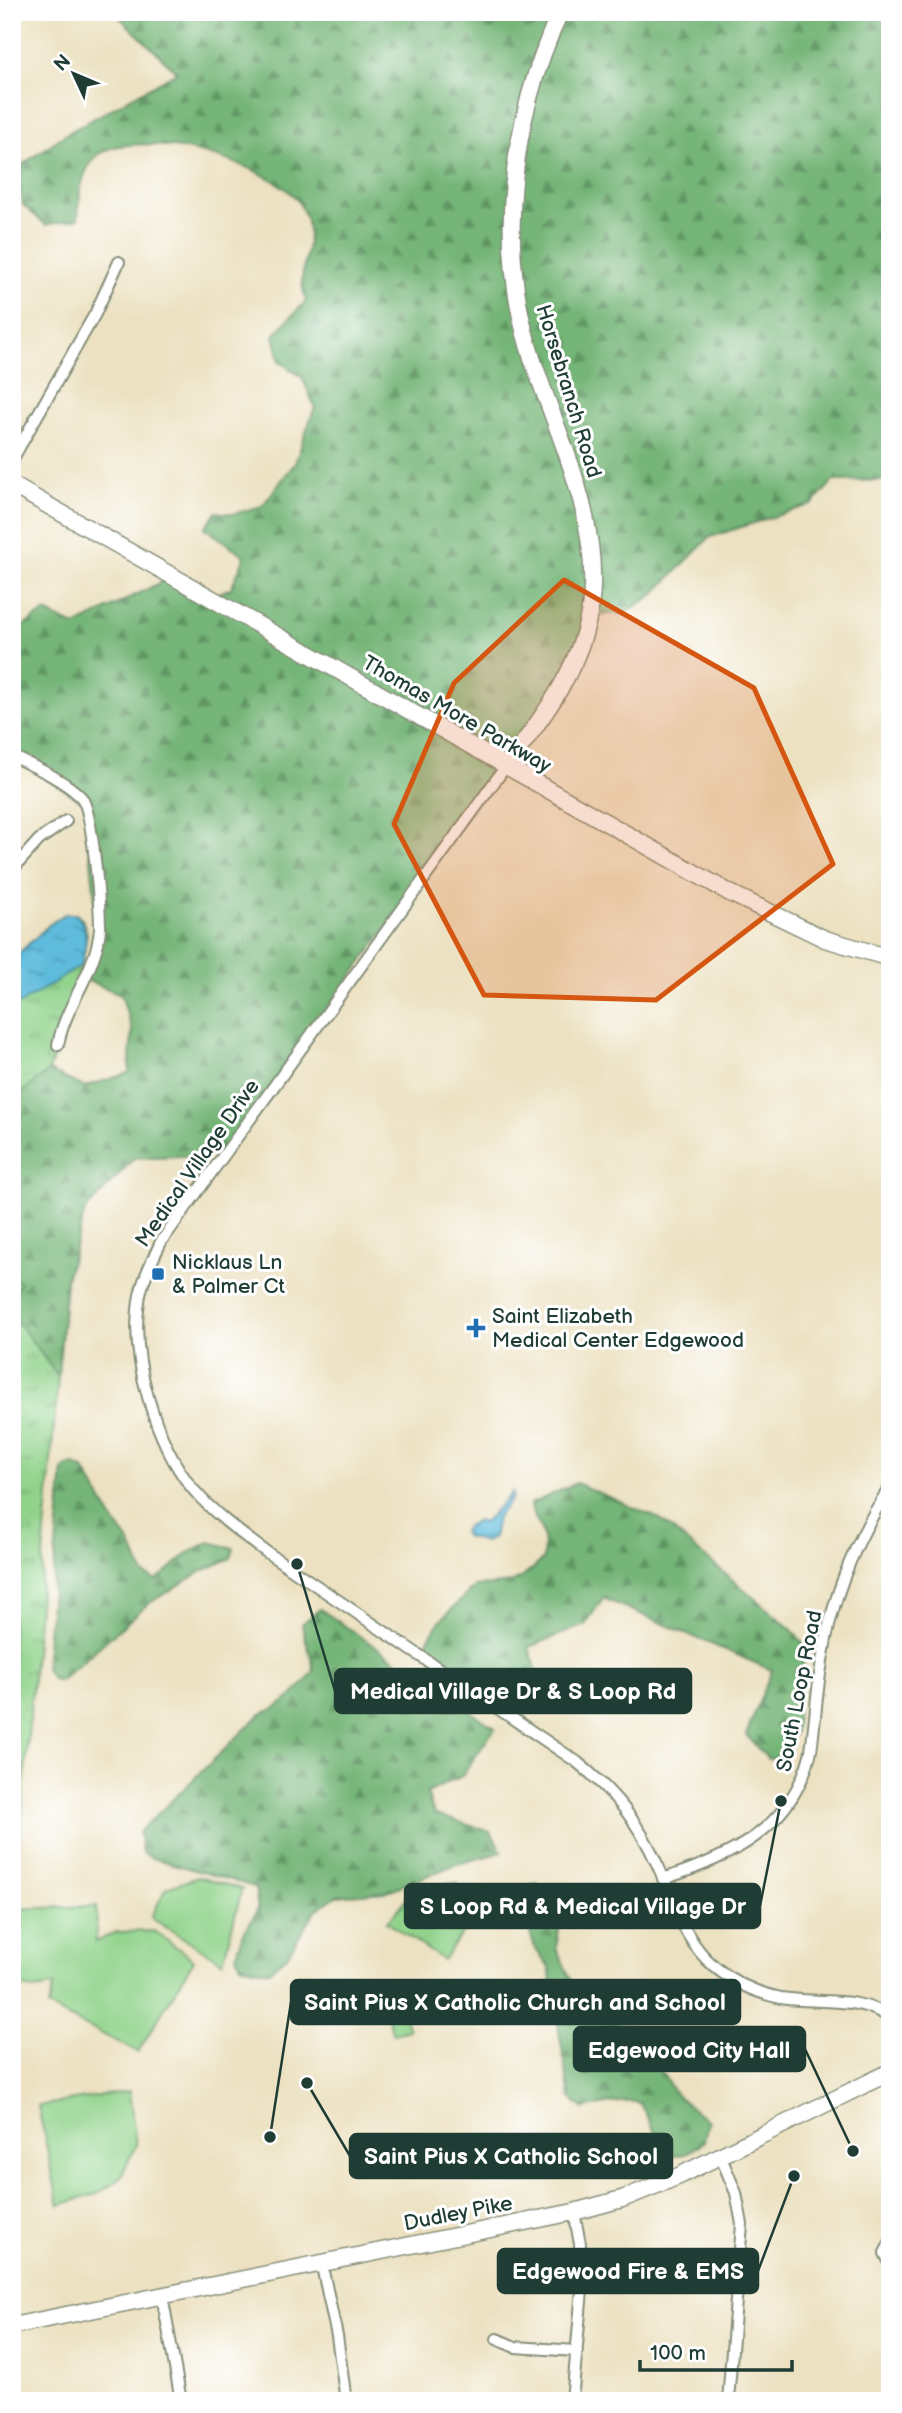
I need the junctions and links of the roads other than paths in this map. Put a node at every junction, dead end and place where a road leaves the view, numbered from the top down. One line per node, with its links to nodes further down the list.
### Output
1 (560, 12): 6 (street, Horsebranch Road)
2 (119, 262): 3 (street)
3 (12, 460)
4 (12, 485): 6 (street, Thomas More Parkway)
5 (12, 756): 10 (street)
6 (506, 766): 9 (street, Thomas More Parkway); 12 (street, Medical Village Drive)
7 (66, 821): 8 (street)
8 (12, 870)
9 (890, 958)
10 (58, 1045)
11 (890, 1487): 12 (street, South Loop Road)
12 (663, 1879): 13 (street, Medical Village Drive)
13 (890, 2018)
14 (890, 2072): 15 (street, Dudley Pike)
15 (720, 2155): 16 (street, Dudley Pike); 29 (street)
16 (574, 2212): 18 (street, Dudley Pike); 23 (street)
17 (890, 2243): 19 (street)
18 (321, 2262): 20 (street, Dudley Pike); 27 (street)
19 (890, 2263)
20 (162, 2295): 21 (street, Dudley Pike); 26 (street)
21 (12, 2326)
22 (497, 2339): 23 (street)
23 (577, 2351): 28 (street)
24 (12, 2378): 25 (street)
25 (15, 2401)
26 (181, 2401)
27 (346, 2401)
28 (572, 2401)
29 (728, 2401)

